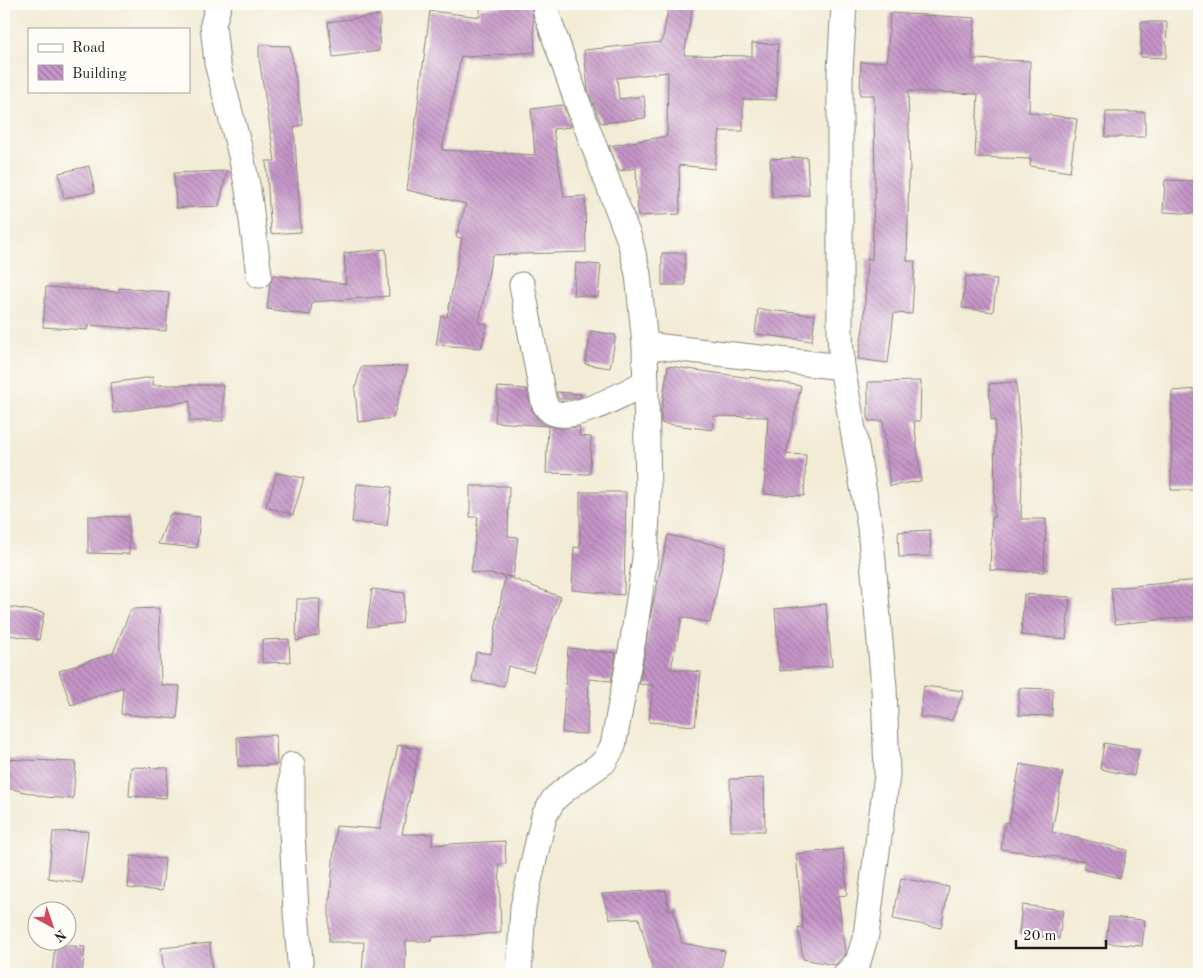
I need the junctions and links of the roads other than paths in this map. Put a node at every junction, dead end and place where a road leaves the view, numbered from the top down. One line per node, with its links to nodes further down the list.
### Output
1 (219, 4): 4 (street)
2 (545, 4): 6 (street)
3 (844, 4): 7 (street)
4 (259, 276)
5 (522, 285): 8 (street)
6 (645, 345): 7 (street); 8 (street)
7 (842, 367): 12 (street)
8 (646, 382): 11 (street)
9 (292, 766): 10 (street)
10 (301, 974)
11 (519, 974)
12 (846, 974)

